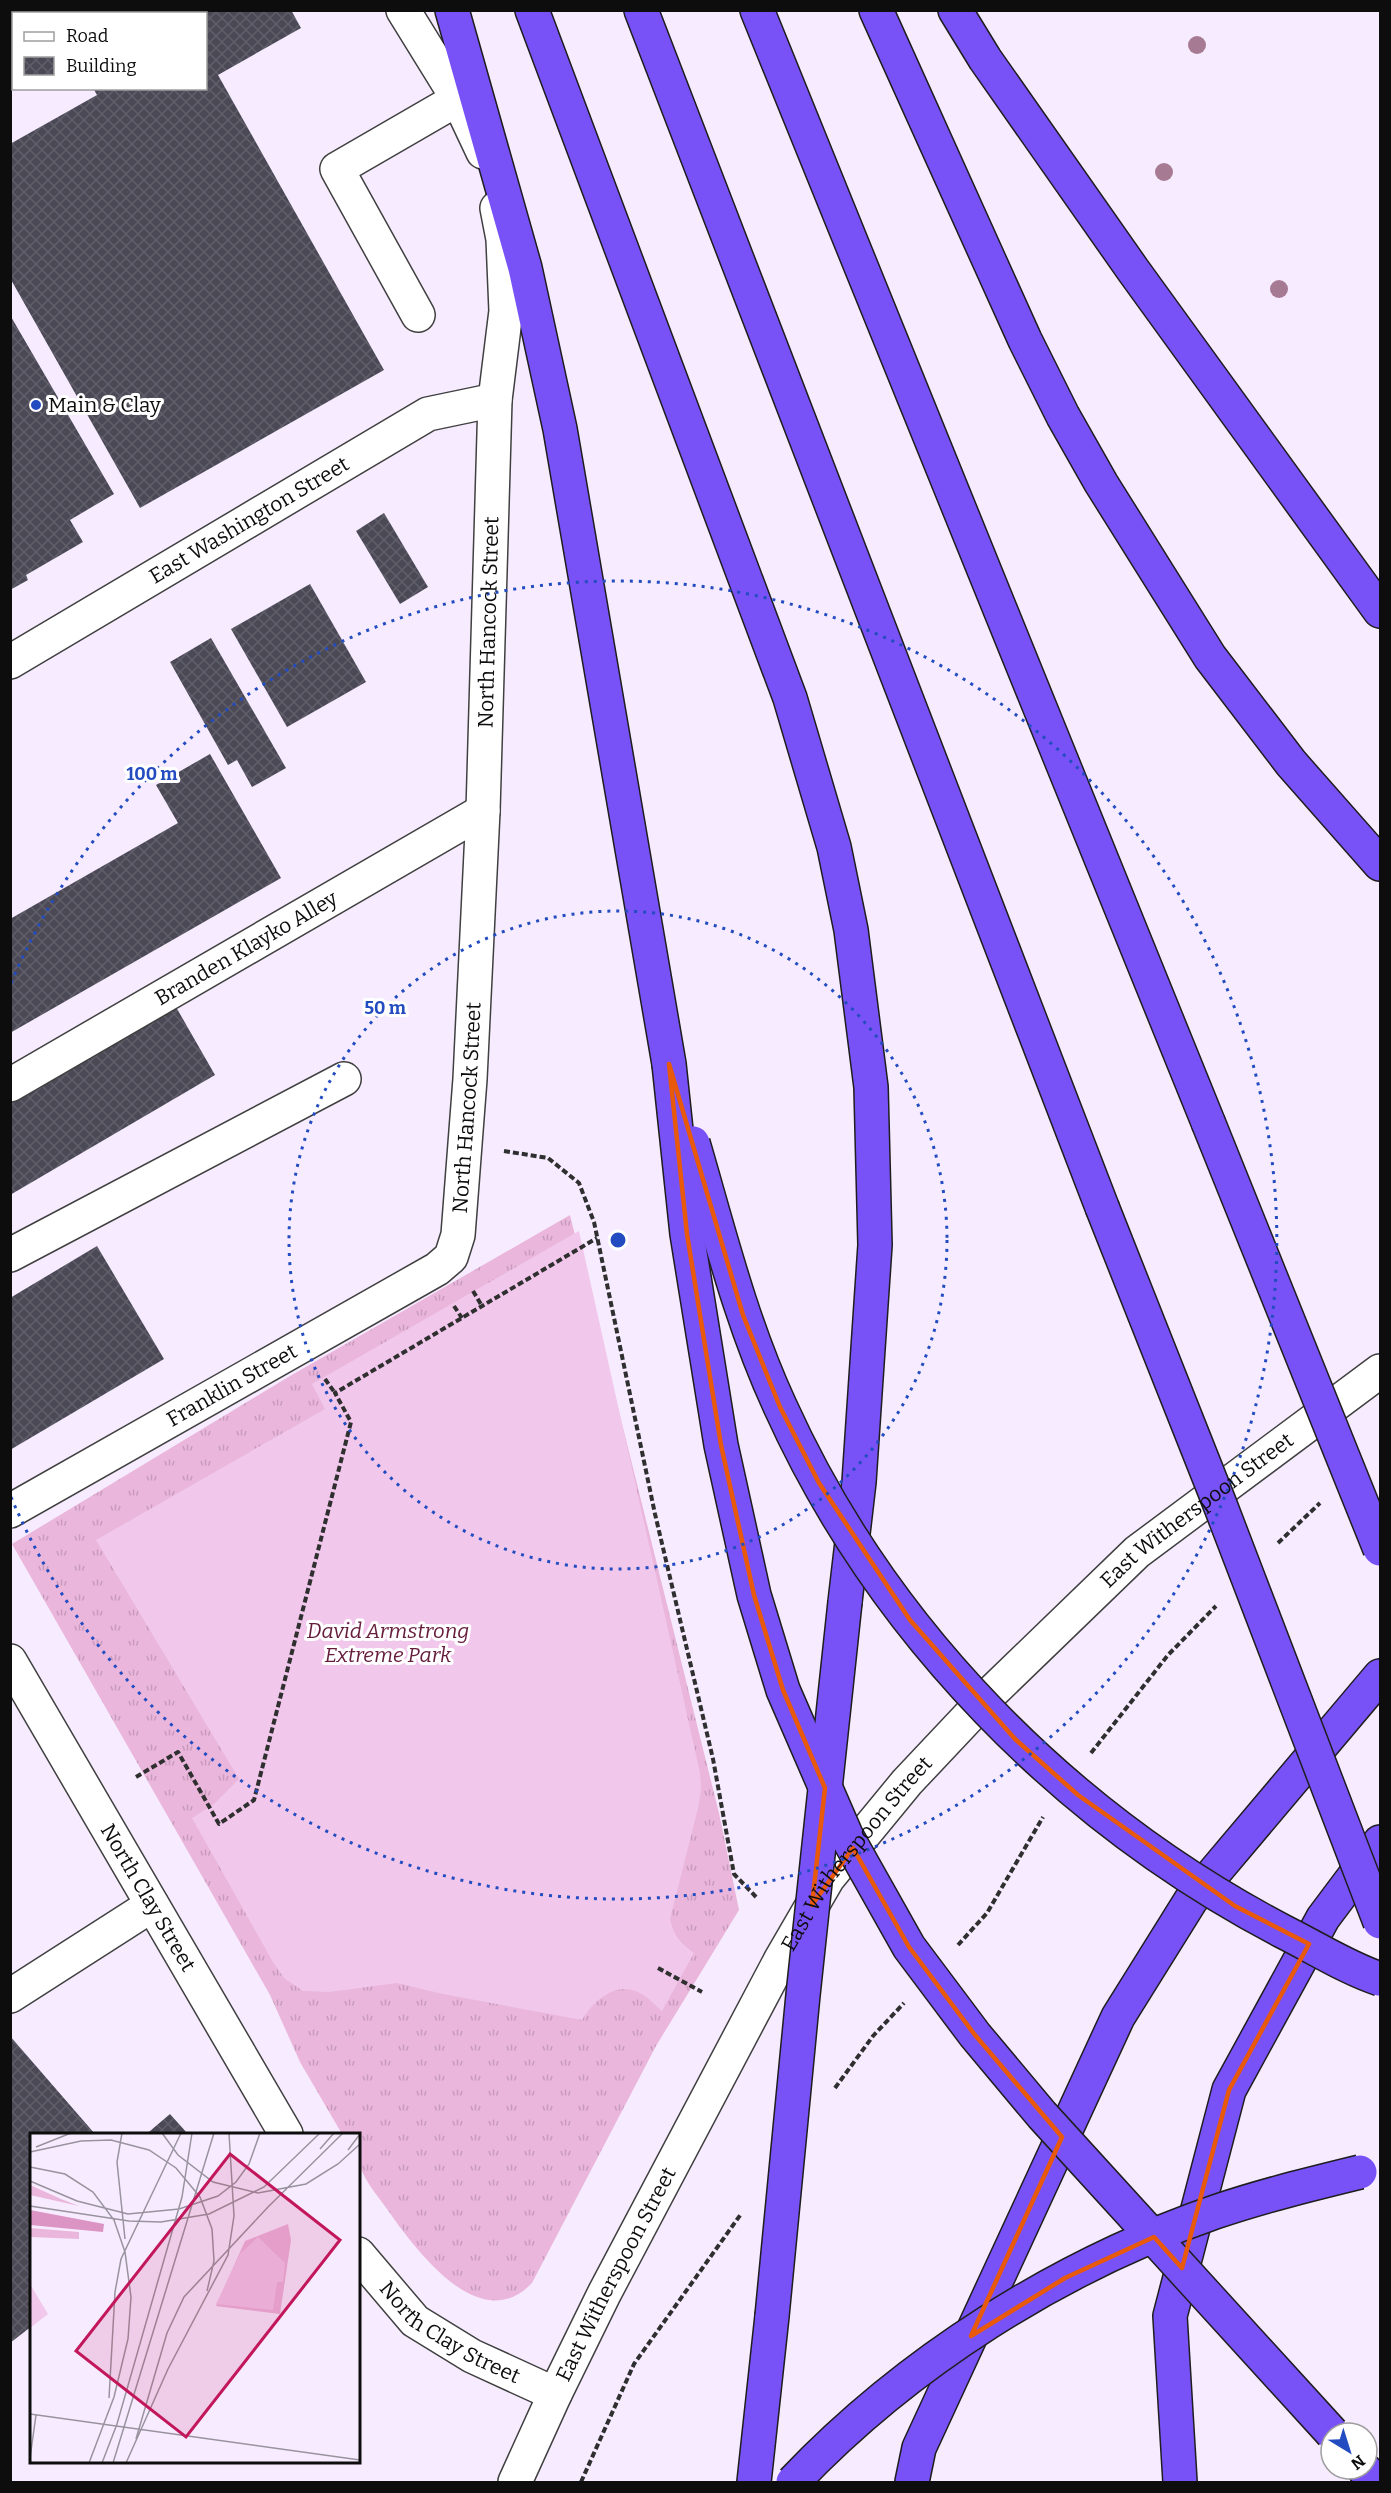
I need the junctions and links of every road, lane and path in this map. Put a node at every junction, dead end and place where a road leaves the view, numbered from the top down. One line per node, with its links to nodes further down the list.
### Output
1 (403, 10): 8 (street, North Hancock Street)
2 (452, 10): 15 (highway)
3 (532, 10): 48 (highway, bridge)
4 (640, 10): 37 (highway, bridge)
5 (757, 10): 30 (highway, bridge)
6 (876, 10): 14 (highway)
7 (955, 10): 11 (highway)
8 (458, 99): 9 (street); 10 (street, North Hancock Street)
9 (418, 315)
10 (495, 400): 12 (street, East Washington Street); 13 (street, North Hancock Street)
11 (1380, 611)
12 (10, 662)
13 (483, 811): 17 (street, Branden Klayko Alley); 18 (street, North Hancock Street)
14 (1380, 864)
15 (669, 1064): 39 (highway, bridge); 46 (highway, bridge)
16 (344, 1078): 20 (street)
17 (10, 1085)
18 (465, 1145): 19 (path); 21 (street, North Hancock Street)
19 (597, 1238): 24 (path); 35 (path)
20 (10, 1255)
21 (451, 1257): 29 (street, Franklin Street)
22 (473, 1292): 24 (path)
23 (452, 1303): 25 (path)
24 (482, 1306): 25 (path)
25 (462, 1318): 28 (path)
26 (1380, 1371): 45 (street, East Witherspoon Street)
27 (323, 1377): 28 (path)
28 (335, 1393): 33 (path)
29 (10, 1511)
30 (1380, 1549)
31 (10, 1661): 36 (street, North Clay Street)
32 (1380, 1676): 50 (highway)
33 (136, 1776)
34 (1380, 1842): 51 (highway)
35 (757, 1898)
36 (152, 1905): 41 (street); 42 (street, North Clay Street)
37 (1380, 1922)
38 (658, 1968): 40 (path)
39 (1380, 1979)
40 (702, 1992)
41 (10, 1996)
42 (285, 2133)
43 (1370, 2171): 49 (highway, bridge)
44 (360, 2257): 45 (street, North Clay Street)
45 (555, 2394): 47 (street, East Witherspoon Street)
46 (1321, 2421)
47 (515, 2482)
48 (754, 2482)
49 (793, 2482)
50 (912, 2482)
51 (1180, 2482)

